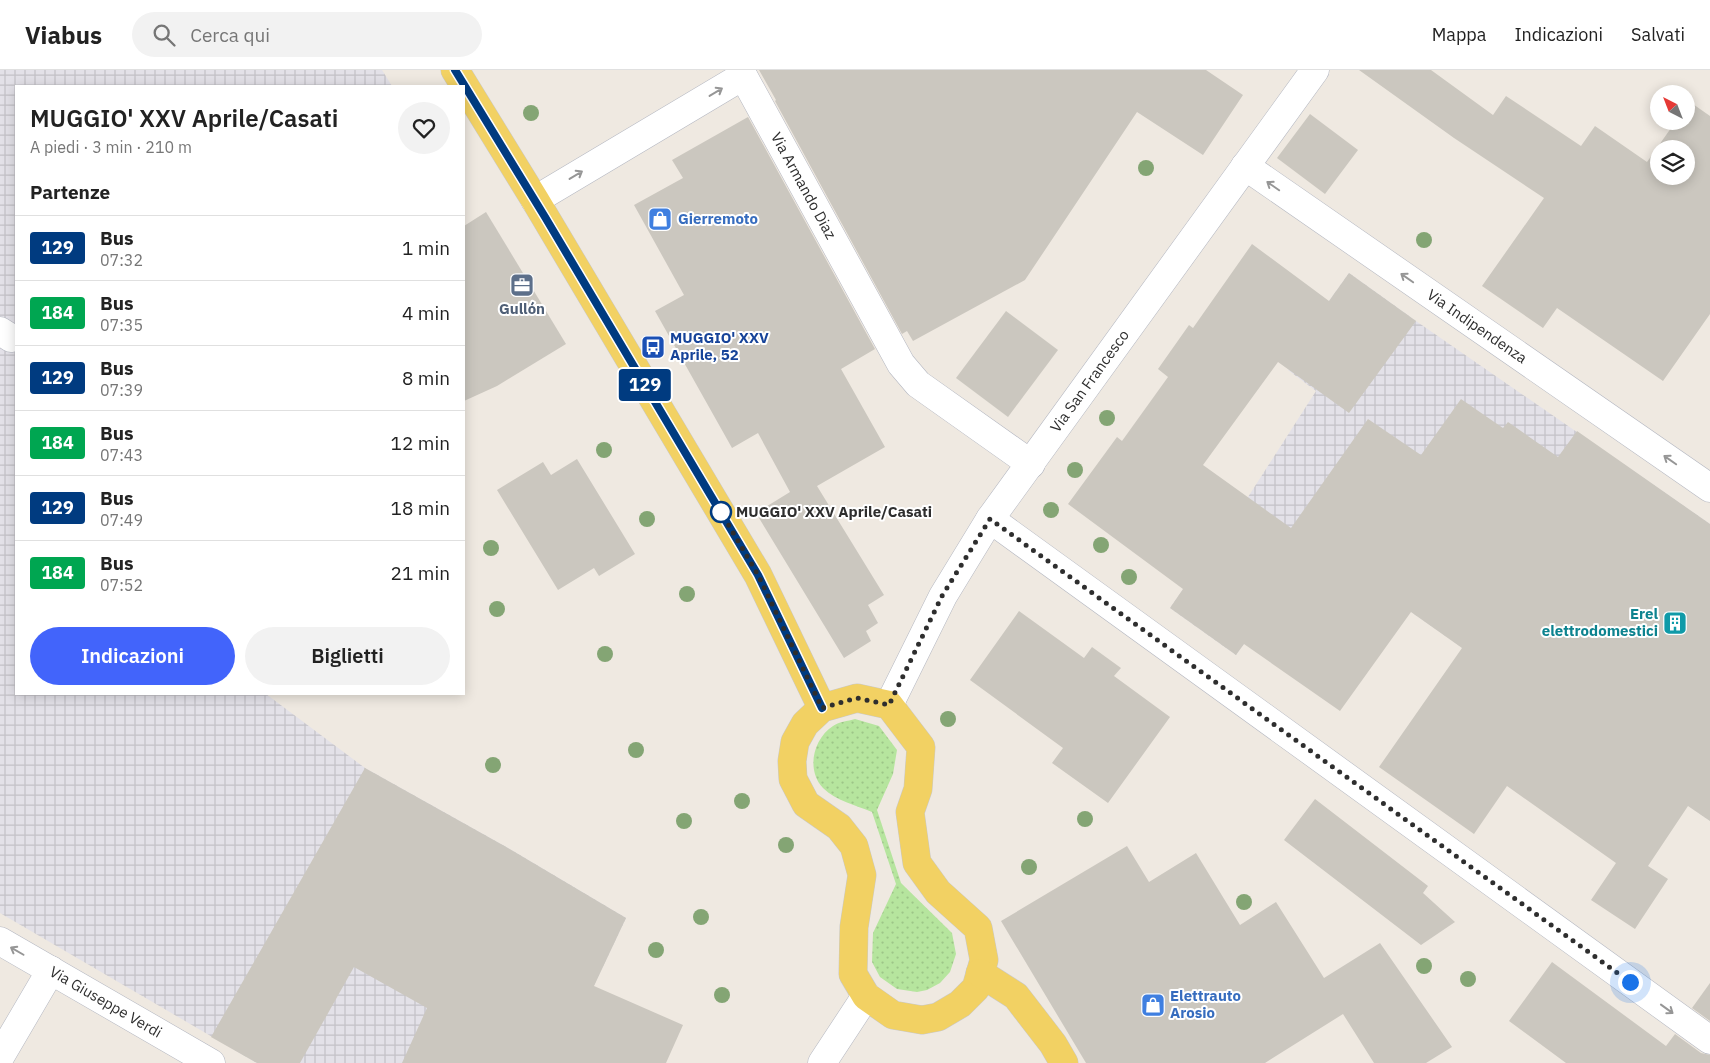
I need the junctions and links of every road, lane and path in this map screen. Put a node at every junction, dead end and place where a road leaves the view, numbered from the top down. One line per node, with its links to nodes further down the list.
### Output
1 (455, 70): 4 (main road)
2 (1315, 70): 6 (street, Via San Francesco)
3 (742, 73): 7 (street, Via Armando Diaz, one-way to 3); 8 (street, Via Armando Diaz)
4 (464, 85)
5 (465, 86): 7 (main road)
6 (1244, 166): 8 (street, Via San Francesco); 9 (street, Via Indipendenza, one-way to 6)
7 (534, 200): 12 (main road)
8 (1031, 464): 10 (street, Via San Francesco)
9 (1710, 488)
10 (990, 519): 11 (street, Via San Francesco); 17 (street, one-way to 17)
11 (889, 705): 12 (main road); 15 (main road)
12 (822, 708): 16 (main road)
13 (0, 941): 14 (street, Via Giuseppe Verdi, one-way to 13)
14 (51, 970): 18 (street); 19 (street, Via Giuseppe Verdi)
15 (980, 973): 16 (main road); 21 (main road)
16 (866, 996): 20 (street)
17 (1710, 1040)
18 (0, 1057)
19 (211, 1063)
20 (822, 1063)
21 (1064, 1063)

